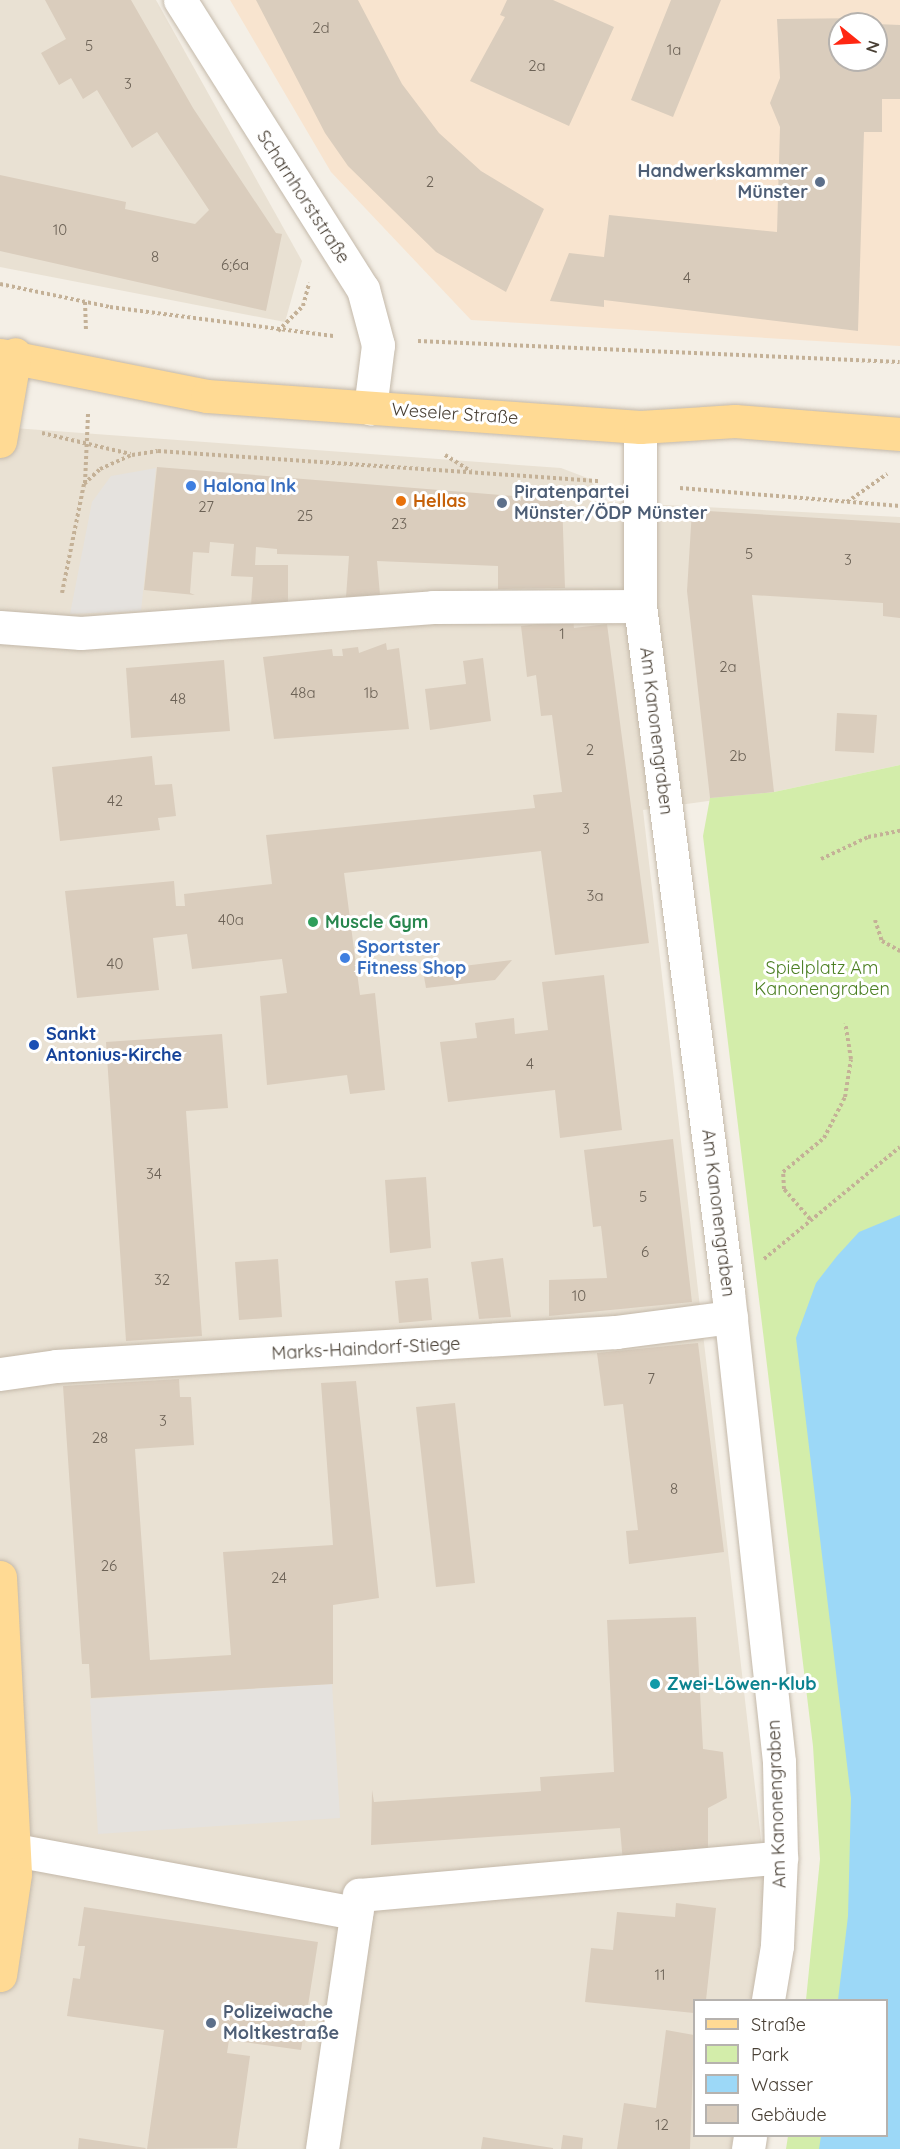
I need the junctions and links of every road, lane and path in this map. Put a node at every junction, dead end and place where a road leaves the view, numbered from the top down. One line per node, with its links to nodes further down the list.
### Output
1 (180, 0): 5 (street, Scharnhorststraße)
2 (308, 275): 4 (path)
3 (0, 284): 4 (path)
4 (278, 331): 5 (path)
5 (376, 338): 7 (path); 8 (street, Scharnhorststraße)
6 (5, 350): 8 (main road, Weseler Straße); 10 (main road)
7 (900, 362)
8 (370, 408): 9 (main road, Weseler Straße)
9 (640, 427): 11 (main road, Weseler Straße); 14 (street, Am Kanonengraben)
10 (1, 433): 12 (path)
11 (900, 434)
12 (132, 455): 14 (path); 19 (path)
13 (891, 471): 15 (path)
14 (639, 484): 15 (path); 17 (street, Am Kanonengraben)
15 (847, 502): 16 (path)
16 (900, 506)
17 (640, 606): 19 (street); 27 (street, Am Kanonengraben)
18 (0, 627): 19 (street)
19 (56, 630)
20 (900, 831): 21 (path)
21 (821, 859)
22 (875, 920): 23 (path)
23 (900, 951)
24 (845, 1023): 26 (path)
25 (900, 1147): 26 (path)
26 (810, 1219): 27 (path)
27 (729, 1304): 28 (street, Marks-Haindorf-Stiege); 31 (street, Am Kanonengraben)
28 (0, 1374)
29 (0, 1577): 30 (main road)
30 (15, 1850): 32 (street); 33 (main road)
31 (782, 1857): 32 (street); 34 (street, Am Kanonengraben)
32 (356, 1913): 35 (street)
33 (0, 1975)
34 (768, 1999)
35 (322, 2149)

